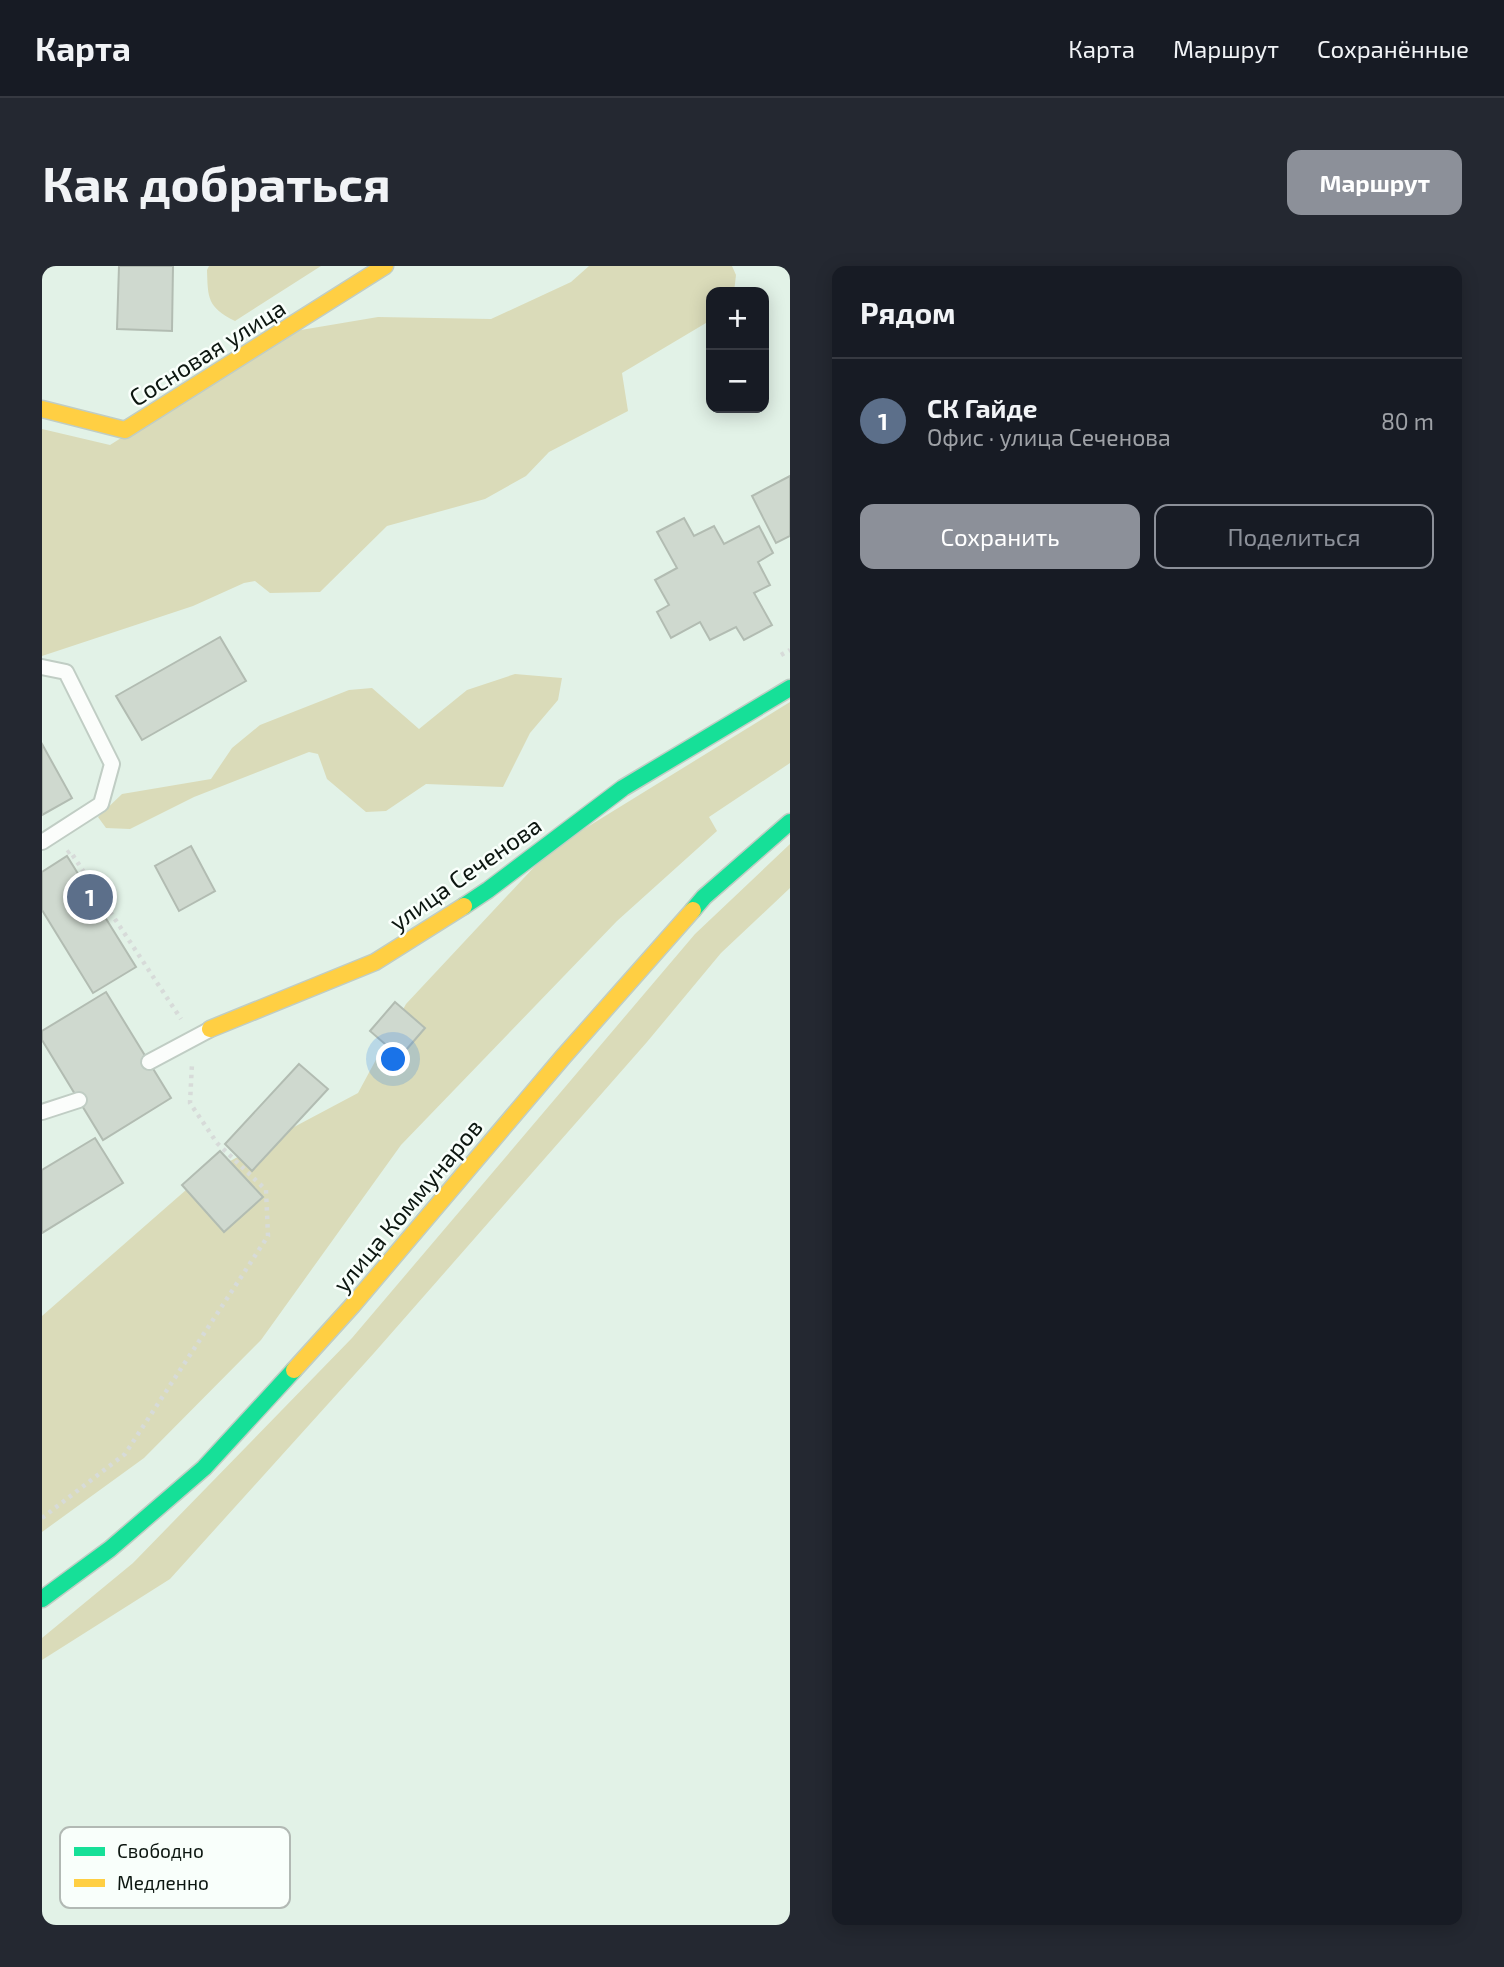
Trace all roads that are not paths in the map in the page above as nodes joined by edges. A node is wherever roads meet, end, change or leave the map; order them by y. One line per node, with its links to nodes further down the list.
1 (385, 266): 2 (main road, Сосновая улица)
2 (42, 409)
3 (42, 667): 6 (lane)
4 (790, 688): 7 (main road, улица Сеченова)
5 (790, 822): 11 (main road, улица Коммунаров)
6 (42, 842)
7 (210, 1029): 8 (lane, улица Сеченова)
8 (149, 1062)
9 (79, 1100): 10 (lane)
10 (42, 1112)
11 (42, 1599)

